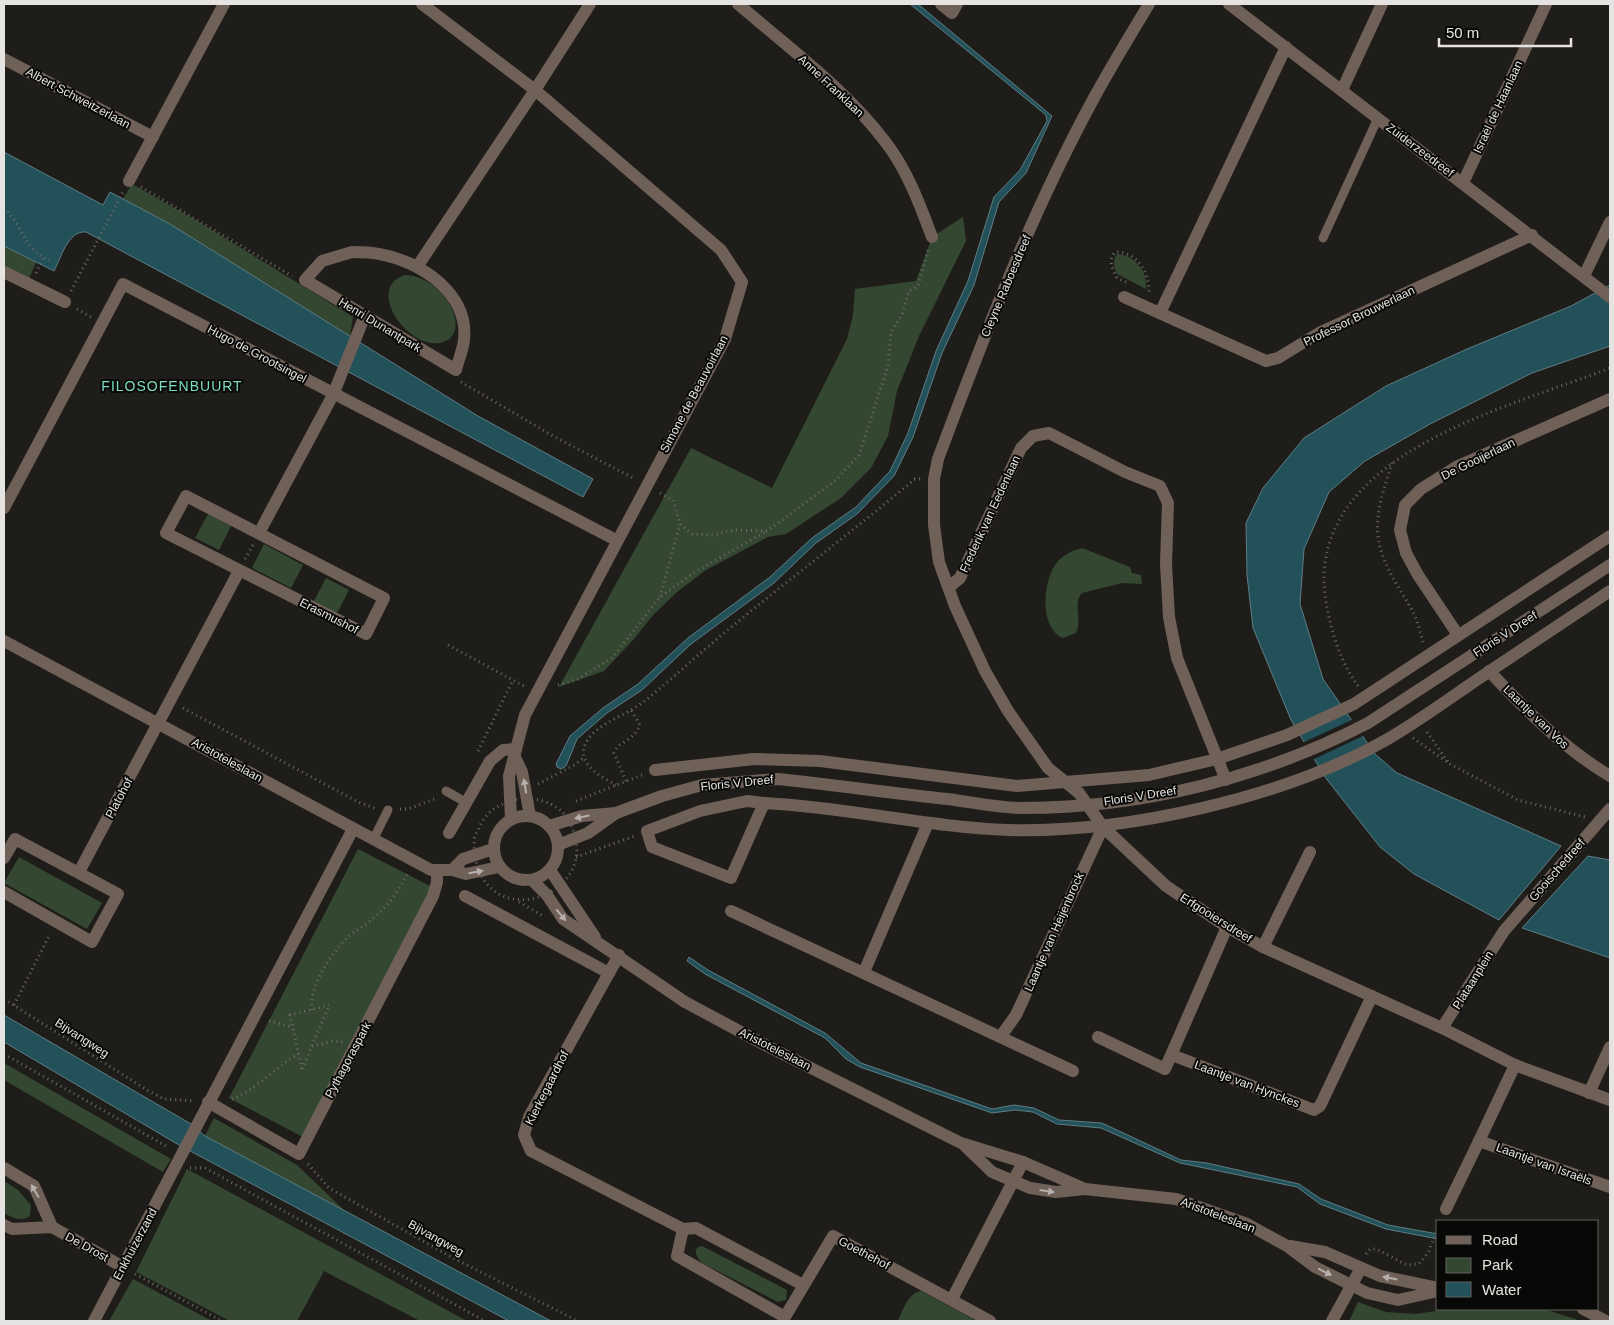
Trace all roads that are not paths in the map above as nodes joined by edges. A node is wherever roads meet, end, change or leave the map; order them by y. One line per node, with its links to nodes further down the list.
1 (224, 4): 16 (street)
2 (422, 4): 13 (street, Simone de Beauvoirlaan)
3 (590, 4): 13 (street)
4 (738, 4): 21 (street, Anne Franklaan)
5 (940, 4): 6 (street)
6 (957, 4)
7 (1149, 4): 39 (street, Cleyne Raboesdreef)
8 (1229, 4): 11 (street, Zuiderzeedreef)
9 (1382, 4): 14 (street)
10 (1546, 4): 18 (street, Israël de Haanlaan)
11 (1286, 47): 14 (street, Zuiderzeedreef); 29 (street)
12 (4, 59): 16 (street, Albert Schweitzerlaan)
13 (535, 90): 23 (street); 36 (street, Simone de Beauvoirlaan)
14 (1342, 90): 15 (street, Zuiderzeedreef)
15 (1378, 118): 18 (street, Zuiderzeedreef); 22 (lane)
16 (153, 137): 17 (street)
17 (129, 181)
18 (1463, 183): 20 (street, Zuiderzeedreef)
19 (1610, 222): 25 (street)
20 (1532, 235): 25 (street, Zuiderzeedreef); 29 (street, Professor Brouwerlaan)
21 (932, 236)
22 (1323, 238)
23 (417, 267): 30 (street, Henri Dunantpark); 30 (street, Henri Dunantpark)
24 (4, 272): 28 (street)
25 (1584, 276): 27 (street, Zuiderzeedreef)
26 (1124, 297): 29 (street, Professor Brouwerlaan)
27 (1610, 297)
28 (65, 302)
29 (1160, 313)
30 (365, 315): 31 (street)
31 (333, 394): 33 (street, Hugo de Grootsingel); 34 (street); 36 (street, Hugo de Grootsingel)
32 (1610, 398): 41 (street, De Gooijerlaan)
33 (4, 508)
34 (259, 533): 38 (street, Erasmushof); 38 (street, Erasmushof)
35 (1610, 536): 41 (street, Floris V Dreef)
36 (616, 540): 45 (street, Simone de Beauvoirlaan)
37 (1610, 565): 49 (street, Floris V Dreef)
38 (239, 571): 44 (street)
39 (949, 587): 46 (street, Frederik van Eedenlaan); 50 (street, Erfgooiersdreef)
40 (1610, 591): 43 (street, Floris V Dreef)
41 (1458, 635): 46 (street, Floris V Dreef)
42 (4, 641): 44 (street, Aristoteleslaan)
43 (1489, 671): 48 (street, Laantje van Vos); 62 (street, Floris V Dreef)
44 (160, 724): 63 (street, Aristoteleslaan); 74 (street, Platohof)
45 (515, 753): 52 (street); 58 (street, one-way to 45); 59 (street, Simone de Beauvoirlaan)
46 (1217, 760): 49 (street, Frederik van Eedenlaan); 50 (street, Floris V Dreef)
47 (655, 770): 50 (street, Floris V Dreef)
48 (1610, 776)
49 (1226, 780): 54 (street, Floris V Dreef)
50 (1067, 783): 54 (street, Erfgooiersdreef)
51 (446, 791): 52 (lane)
52 (467, 803): 64 (street)
53 (764, 803): 53 (street, Floris V Dreef); 60 (street, Floris V Dreef)
54 (1087, 804): 57 (street, Floris V Dreef); 62 (street, Erfgooiersdreef)
55 (388, 810): 65 (lane)
56 (1610, 810): 80 (street, Gooischedreef)
57 (616, 813): 61 (street, Floris V Dreef, one-way to 61); 66 (street, Floris V Dreef)
58 (530, 816): 59 (street); 61 (street)
59 (511, 819): 67 (street)
60 (928, 822): 62 (street, Floris V Dreef); 84 (street)
61 (549, 826): 66 (street)
62 (1103, 827): 79 (street, Erfgooiersdreef); 88 (street, Laantje van Heijenbrock)
63 (353, 829): 65 (street, Aristoteleslaan); 96 (street)
64 (449, 833)
65 (373, 840): 71 (street, Aristoteleslaan)
66 (558, 845): 73 (street)
67 (493, 849): 70 (street); 72 (street)
68 (1310, 852): 82 (street)
69 (4, 858): 74 (street)
70 (499, 867): 72 (street, Aristoteleslaan, one-way to 70); 75 (street)
71 (437, 870): 72 (street, Aristoteleslaan); 96 (street, Pythagoraspark)
72 (452, 870)
73 (550, 870): 75 (street); 81 (street, Aristoteleslaan)
74 (79, 872): 76 (street)
75 (532, 880): 81 (street, Aristoteleslaan, one-way to 81)
76 (4, 892)
77 (465, 896): 85 (street)
78 (731, 911): 84 (street)
79 (1226, 927): 82 (street, Erfgooiersdreef); 91 (street)
80 (1504, 931): 87 (street, Plataanplein)
81 (598, 942): 83 (street, Aristoteleslaan)
82 (1263, 947): 86 (street, Erfgooiersdreef)
83 (619, 955): 85 (street, Kierkegaardhof); 98 (street, Aristoteleslaan)
84 (864, 972): 88 (street)
85 (609, 973): 107 (street, Kierkegaardhof)
86 (1372, 996): 87 (street, Erfgooiersdreef); 91 (street, Laantje van Hynckes)
87 (1442, 1028): 92 (street, Erfgooiersdreef)
88 (1001, 1036): 93 (street)
89 (1098, 1038): 91 (street)
90 (1610, 1047): 94 (street)
91 (1172, 1055)
92 (1515, 1065): 94 (street, Erfgooiersdreef); 97 (street, Laantje van Israëls)
93 (1074, 1071)
94 (1589, 1093): 95 (street, Erfgooiersdreef)
95 (1610, 1100)
96 (212, 1104): 109 (street, Enkhuizerzand)
97 (1479, 1140): 102 (street, Laantje van Israëls); 104 (street, Laantje van Israëls)
98 (961, 1143): 99 (street, Aristoteleslaan); 101 (street, Aristoteleslaan)
99 (1023, 1162): 101 (street); 103 (street, Aristoteleslaan)
100 (4, 1168): 106 (street, De Drost, one-way to 100)
101 (1013, 1183): 103 (street, Aristoteleslaan, one-way to 103); 115 (street)
102 (1610, 1187)
103 (1085, 1190): 108 (street, Aristoteleslaan)
104 (1446, 1209)
105 (4, 1225): 106 (street, De Drost)
106 (52, 1227): 109 (street, De Drost)
107 (682, 1229): 111 (street, Kierkegaardhof); 111 (street, Goethehof)
108 (1288, 1246): 110 (street, Aristoteleslaan); 112 (street, Aristoteleslaan, one-way to 112)
109 (122, 1267): 117 (street, Enkhuizerzand)
110 (1361, 1268): 112 (street); 113 (street, Aristoteleslaan, one-way to 110)
111 (803, 1285): 115 (street, Goethehof)
112 (1352, 1285): 114 (street, Aristoteleslaan); 119 (street)
113 (1436, 1289)
114 (1436, 1290)
115 (952, 1299): 118 (street, Goethehof)
116 (1585, 1310): 120 (street)
117 (94, 1321)
118 (990, 1321)
119 (1332, 1321)
120 (1606, 1321)

